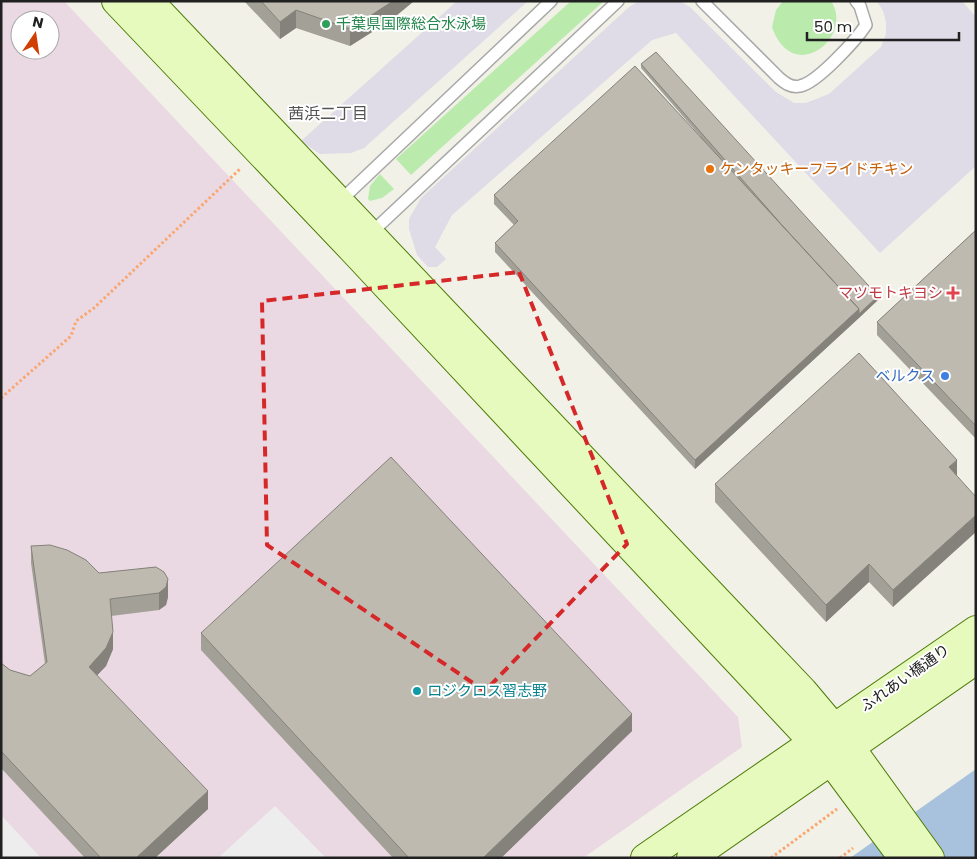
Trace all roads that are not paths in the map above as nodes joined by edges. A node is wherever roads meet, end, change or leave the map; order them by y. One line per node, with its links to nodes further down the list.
1 (116, 1): 7 (street)
2 (148, 1): 7 (street)
3 (551, 1): 7 (lane)
4 (618, 1): 8 (lane)
5 (702, 1): 6 (lane)
6 (856, 1)
7 (331, 209): 8 (street)
8 (362, 242): 11 (street)
9 (976, 630): 11 (street, ふれあい橋通り)
10 (976, 660): 11 (street, ふれあい橋通り)
11 (832, 744): 12 (street); 13 (street); 14 (street)
12 (878, 807): 15 (street); 16 (street)
13 (645, 858)
14 (691, 858)
15 (903, 858)
16 (930, 858)

